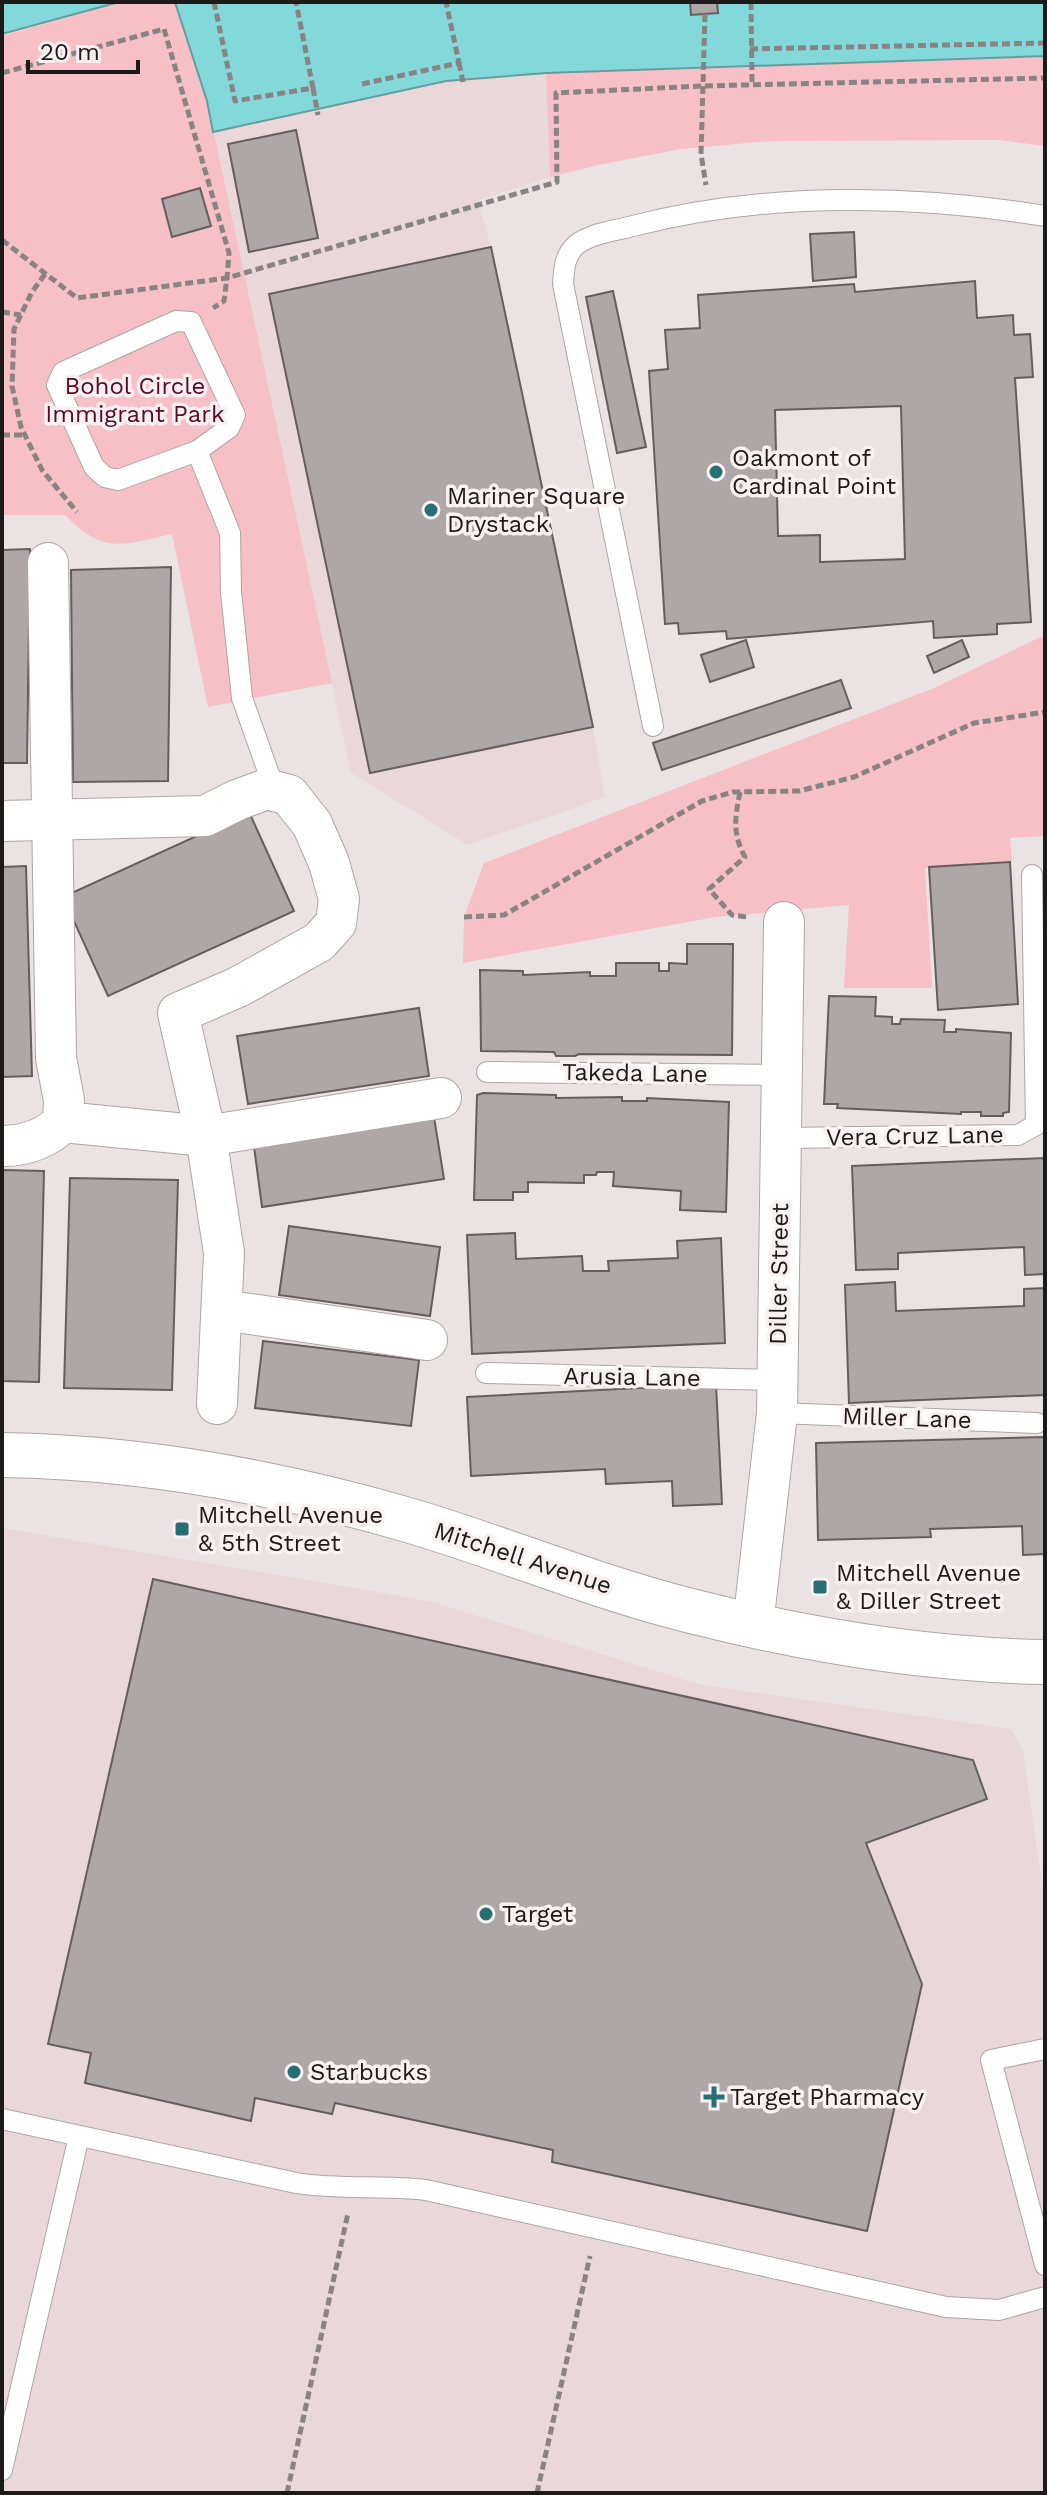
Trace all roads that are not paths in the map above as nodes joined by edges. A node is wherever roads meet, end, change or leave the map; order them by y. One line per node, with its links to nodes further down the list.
1 (1045, 216): 4 (lane)
2 (197, 451): 2 (lane); 5 (lane)
3 (48, 563): 7 (street)
4 (653, 726)
5 (275, 791): 7 (street); 14 (street)
6 (2, 821): 7 (street)
7 (51, 821): 13 (street)
8 (1032, 875): 15 (lane, Vera Cruz Lane)
9 (767, 920): 11 (street, Diller Street)
10 (487, 1072): 11 (lane, Takeda Lane)
11 (782, 1075): 15 (street, Diller Street)
12 (441, 1098): 14 (street)
13 (63, 1122): 14 (street); 16 (street)
14 (206, 1136): 17 (street)
15 (781, 1138): 20 (street, Diller Street)
16 (2, 1146)
17 (223, 1310): 18 (street); 21 (street)
18 (427, 1340)
19 (486, 1373): 20 (lane, Arusia Lane)
20 (777, 1396): 22 (lane, Miller Lane); 24 (street, Diller Street)
21 (217, 1404)
22 (1037, 1423)
23 (2, 1455): 24 (street, Mitchell Avenue)
24 (753, 1625): 25 (street, Mitchell Avenue)
25 (1045, 1662)
26 (1045, 2049): 29 (lane)
27 (2, 2119): 28 (lane)
28 (79, 2136): 30 (lane); 31 (lane)
29 (1045, 2265)
30 (1045, 2297)
31 (2, 2470)

